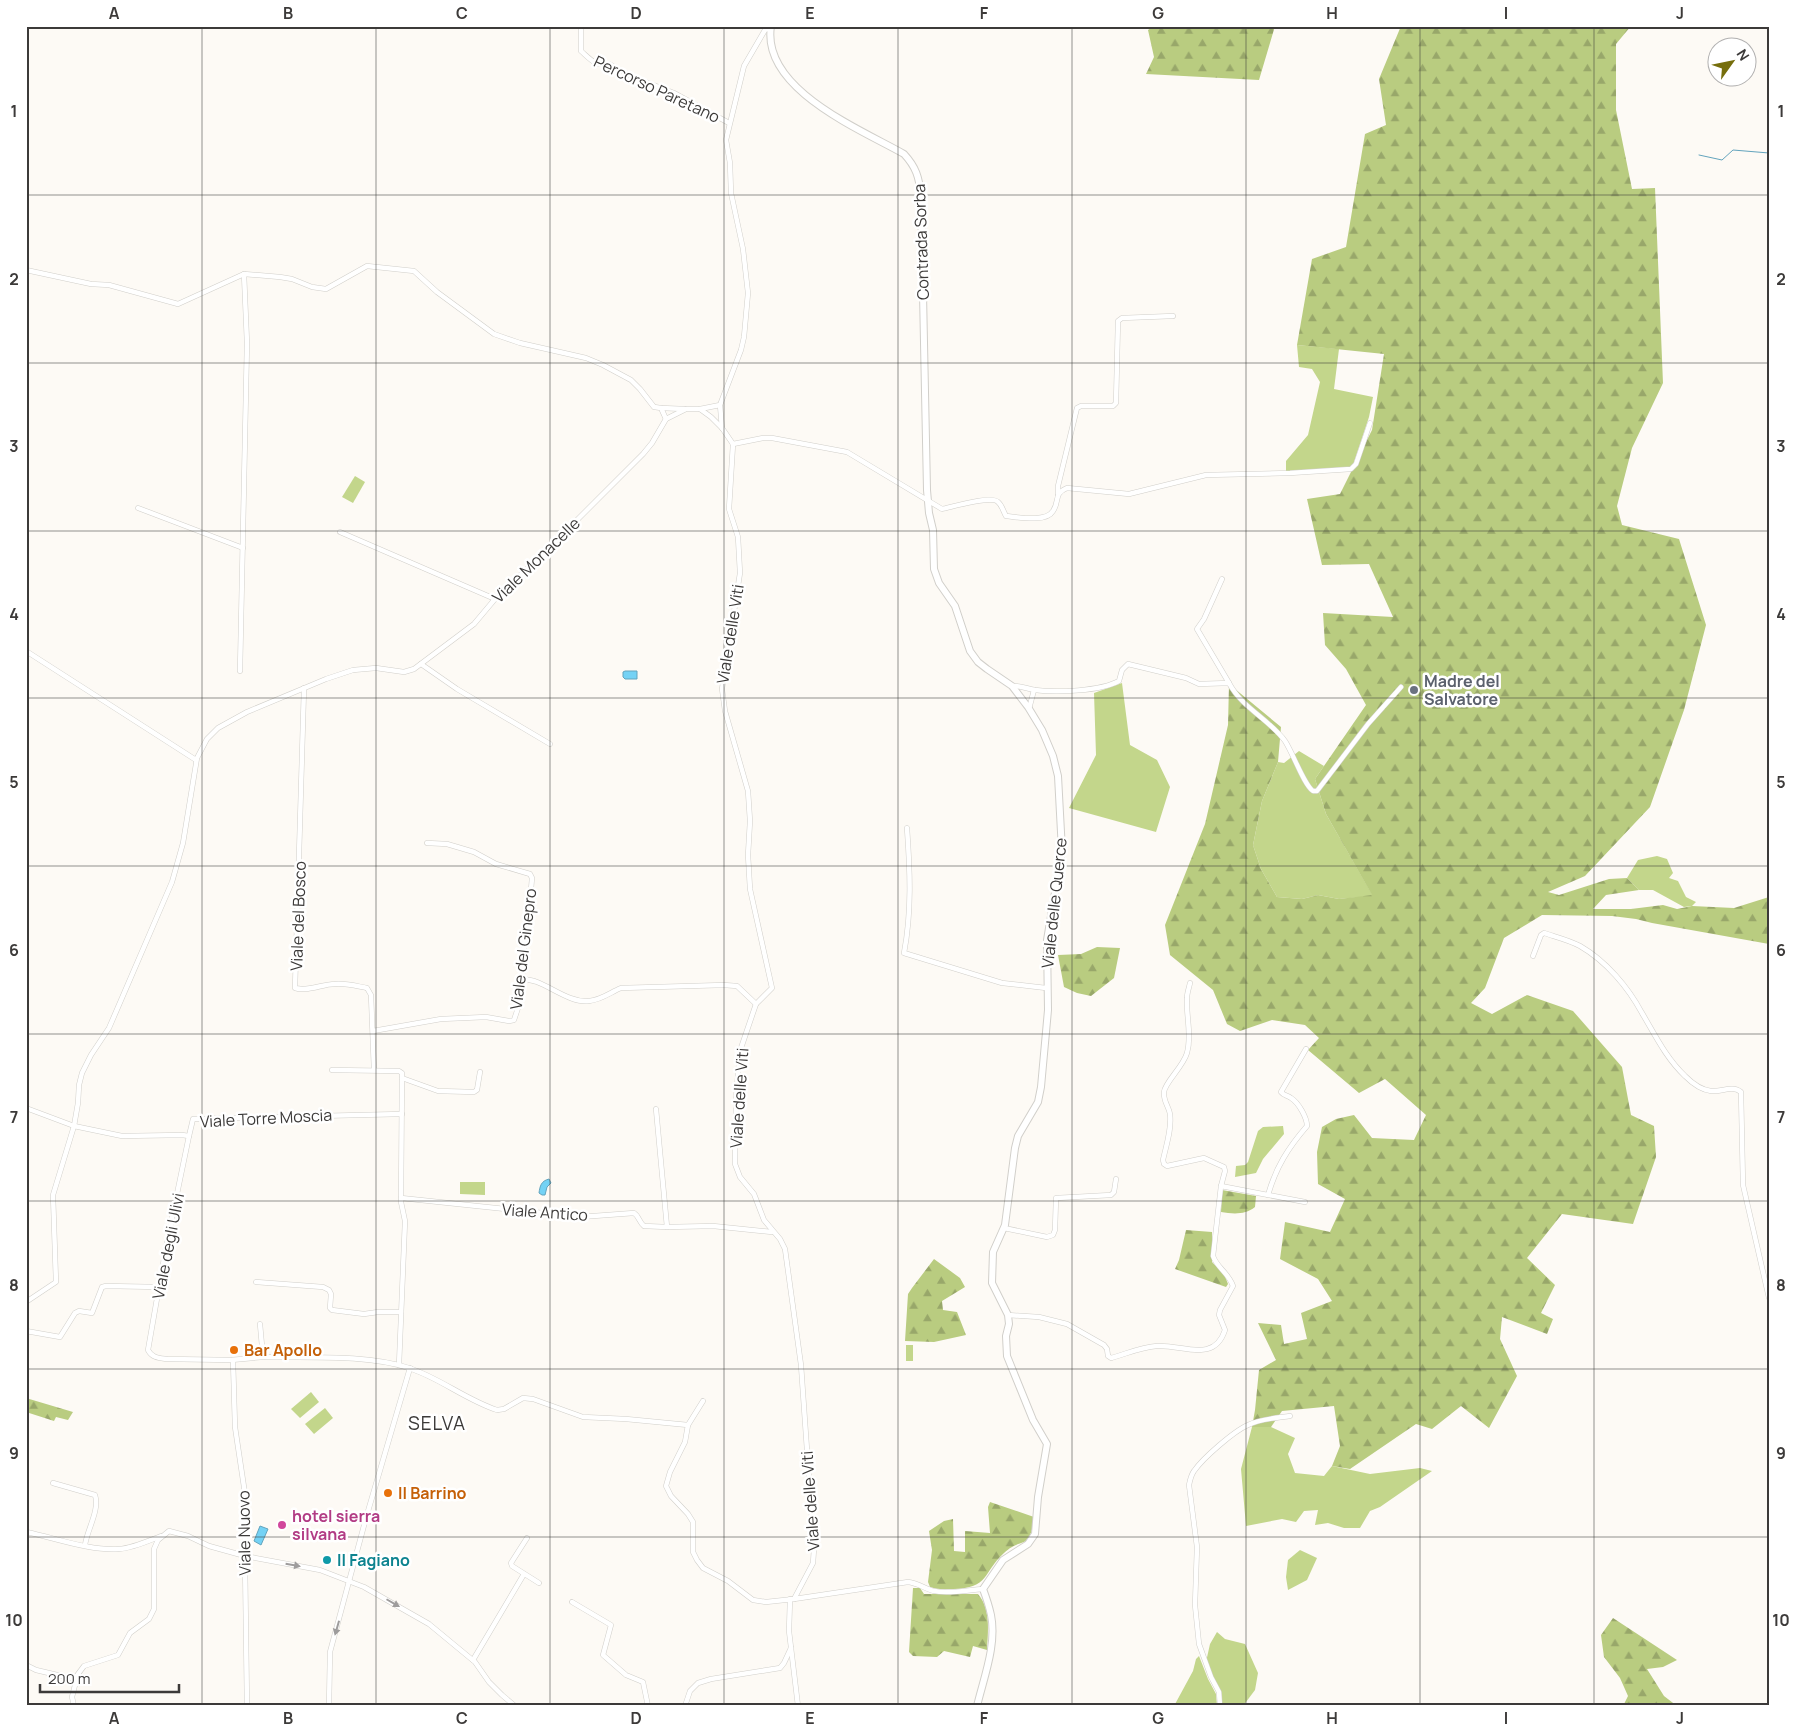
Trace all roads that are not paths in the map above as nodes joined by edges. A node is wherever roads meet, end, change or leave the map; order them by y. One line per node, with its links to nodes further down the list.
1 (581, 26): 3 (street, Percorso Paretano)
2 (771, 27): 3 (street); 16 (street, Contrada Sorba)
3 (730, 123): 7 (street)
4 (26, 270): 5 (street)
5 (244, 274): 8 (street); 19 (street)
6 (1173, 316): 15 (street)
7 (720, 405): 10 (street); 13 (street)
8 (661, 408): 9 (street); 11 (street)
9 (686, 409): 10 (street); 11 (street)
10 (700, 410): 13 (street)
11 (666, 419): 21 (street, Viale Monacelle)
12 (1370, 423): 15 (street)
13 (722, 428): 14 (street)
14 (733, 444): 16 (street); 39 (street, Viale delle Viti)
15 (1058, 494): 16 (street)
16 (928, 501): 26 (street, Viale delle Querce)
17 (138, 508): 19 (street)
18 (340, 532): 21 (street)
19 (243, 548): 24 (street)
20 (1222, 580): 25 (street)
21 (495, 598): 23 (street, Viale Monacelle)
22 (26, 652): 32 (street)
23 (421, 664): 28 (street, Viale Monacelle); 31 (street)
24 (240, 671)
25 (1229, 683): 27 (street); 29 (street)
26 (1012, 686): 29 (street); 30 (street, Viale delle Querce)
27 (1401, 686)
28 (304, 688): 32 (street, Viale Monacelle); 40 (street, Viale del Bosco)
29 (1034, 690): 30 (street)
30 (1029, 708): 38 (street, Viale delle Querce)
31 (550, 744)
32 (196, 760): 49 (street)
33 (907, 828): 38 (street, Viale delle Querce)
34 (427, 844): 36 (street, Viale del Ginepro)
35 (1533, 956): 61 (street)
36 (522, 978): 39 (street); 40 (street, Viale del Ginepro)
37 (1190, 983): 52 (street)
38 (1046, 988): 57 (street, Viale delle Querce)
39 (756, 1004): 58 (street, Viale delle Viti)
40 (373, 1031): 43 (street, Viale del Bosco)
41 (1306, 1049): 53 (street)
42 (332, 1070): 43 (street)
43 (374, 1070): 45 (street)
44 (480, 1072): 45 (street)
45 (402, 1078): 48 (street)
46 (26, 1108): 49 (street, Viale Torre Moscia)
47 (656, 1109): 56 (street)
48 (402, 1114): 50 (street, Viale Torre Moscia); 54 (street)
49 (74, 1126): 50 (street, Viale Torre Moscia); 62 (street)
50 (189, 1136): 60 (street, Viale degli Ulivi)
51 (1116, 1179): 57 (street)
52 (1220, 1186): 53 (street); 64 (street)
53 (1268, 1195): 55 (street)
54 (402, 1198): 56 (street, Viale Antico); 63 (street)
55 (1305, 1202)
56 (667, 1227): 58 (street, Viale Antico)
57 (1004, 1228): 64 (street, Viale delle Querce)
58 (773, 1232): 84 (street, Viale delle Viti)
59 (256, 1282): 63 (street)
60 (159, 1287): 66 (street); 68 (street, Viale degli Ulivi)
61 (1769, 1298)
62 (26, 1302)
63 (401, 1312): 69 (street)
64 (1008, 1315): 83 (street)
65 (260, 1324): 67 (street)
66 (26, 1331)
67 (263, 1357): 68 (street); 69 (street)
68 (233, 1360): 79 (street, Viale Nuovo)
69 (399, 1365): 70 (street)
70 (410, 1368): 73 (street); 81 (street)
71 (703, 1401): 73 (street)
72 (1290, 1416): 98 (street)
73 (688, 1424): 84 (street)
74 (52, 1483): 78 (street)
75 (26, 1532): 78 (street)
76 (162, 1536): 78 (street); 79 (street); 89 (street)
77 (527, 1538): 80 (street)
78 (85, 1545)
79 (245, 1556): 81 (street, one-way to 81); 91 (street, Viale Nuovo)
80 (524, 1574): 82 (street); 87 (street)
81 (350, 1581): 87 (street, one-way to 87); 92 (street, one-way to 92)
82 (539, 1583)
83 (983, 1589): 84 (street); 97 (street)
84 (792, 1599): 86 (street)
85 (572, 1602): 94 (street)
86 (791, 1648): 95 (street); 96 (street)
87 (473, 1660): 93 (street)
88 (26, 1665): 89 (street)
89 (78, 1676): 90 (street)
90 (74, 1706)
91 (247, 1706)
92 (329, 1706)
93 (515, 1706)
94 (648, 1706)
95 (685, 1706)
96 (798, 1706)
97 (977, 1706)
98 (1220, 1706)

